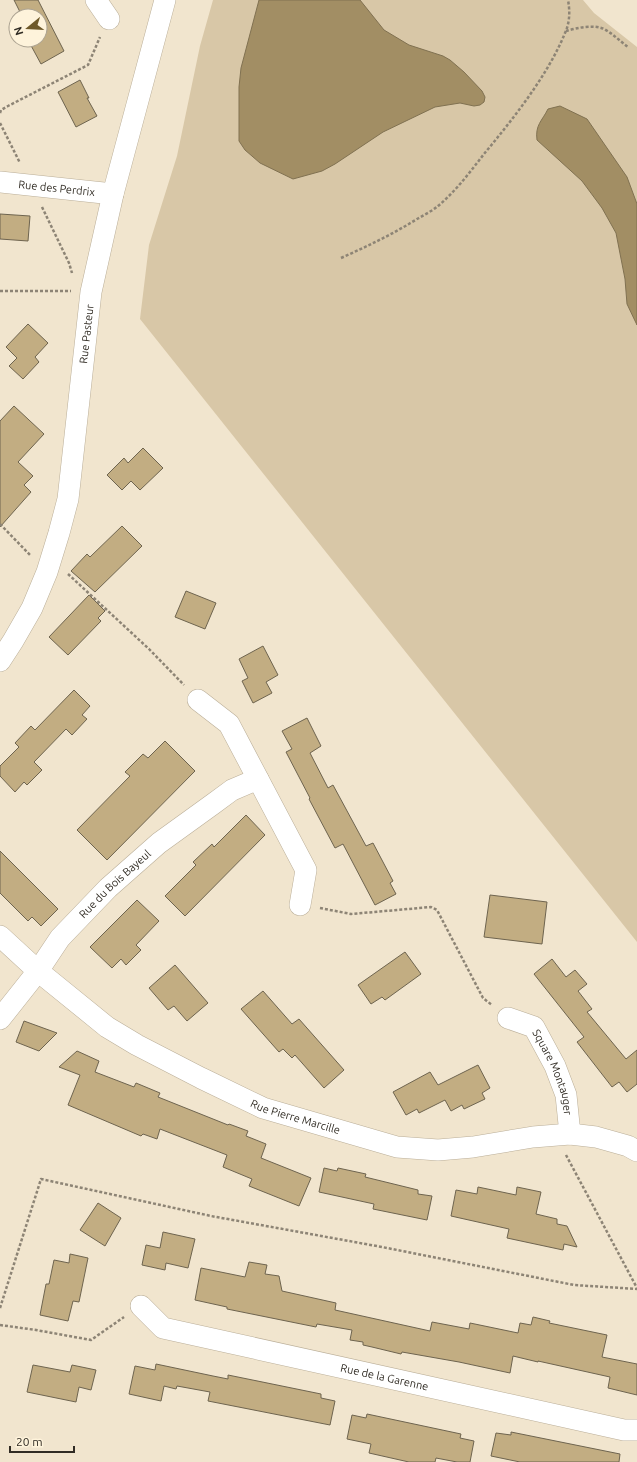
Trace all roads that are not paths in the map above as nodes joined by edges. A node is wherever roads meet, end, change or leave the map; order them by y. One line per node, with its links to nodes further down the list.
1 (96, 0): 3 (street)
2 (165, 0): 5 (street, Rue Pasteur)
3 (109, 19)
4 (0, 182): 5 (street, Rue des Perdrix)
5 (113, 194): 6 (street, Rue Pasteur)
6 (0, 661)
7 (198, 700): 8 (street)
8 (258, 779): 9 (street); 11 (street, Rue du Bois Bayeul)
9 (300, 905)
10 (0, 936): 11 (street, Rue Pierre Marcille)
11 (38, 971): 13 (street, Rue du Bois Bayeul); 14 (street, Rue Pierre Marcille)
12 (508, 1018): 14 (street, Square Montauger)
13 (0, 1019)
14 (563, 1135): 15 (street, Rue Pierre Marcille)
15 (637, 1151)
16 (142, 1306): 17 (street, Rue de la Garenne)
17 (637, 1430)

